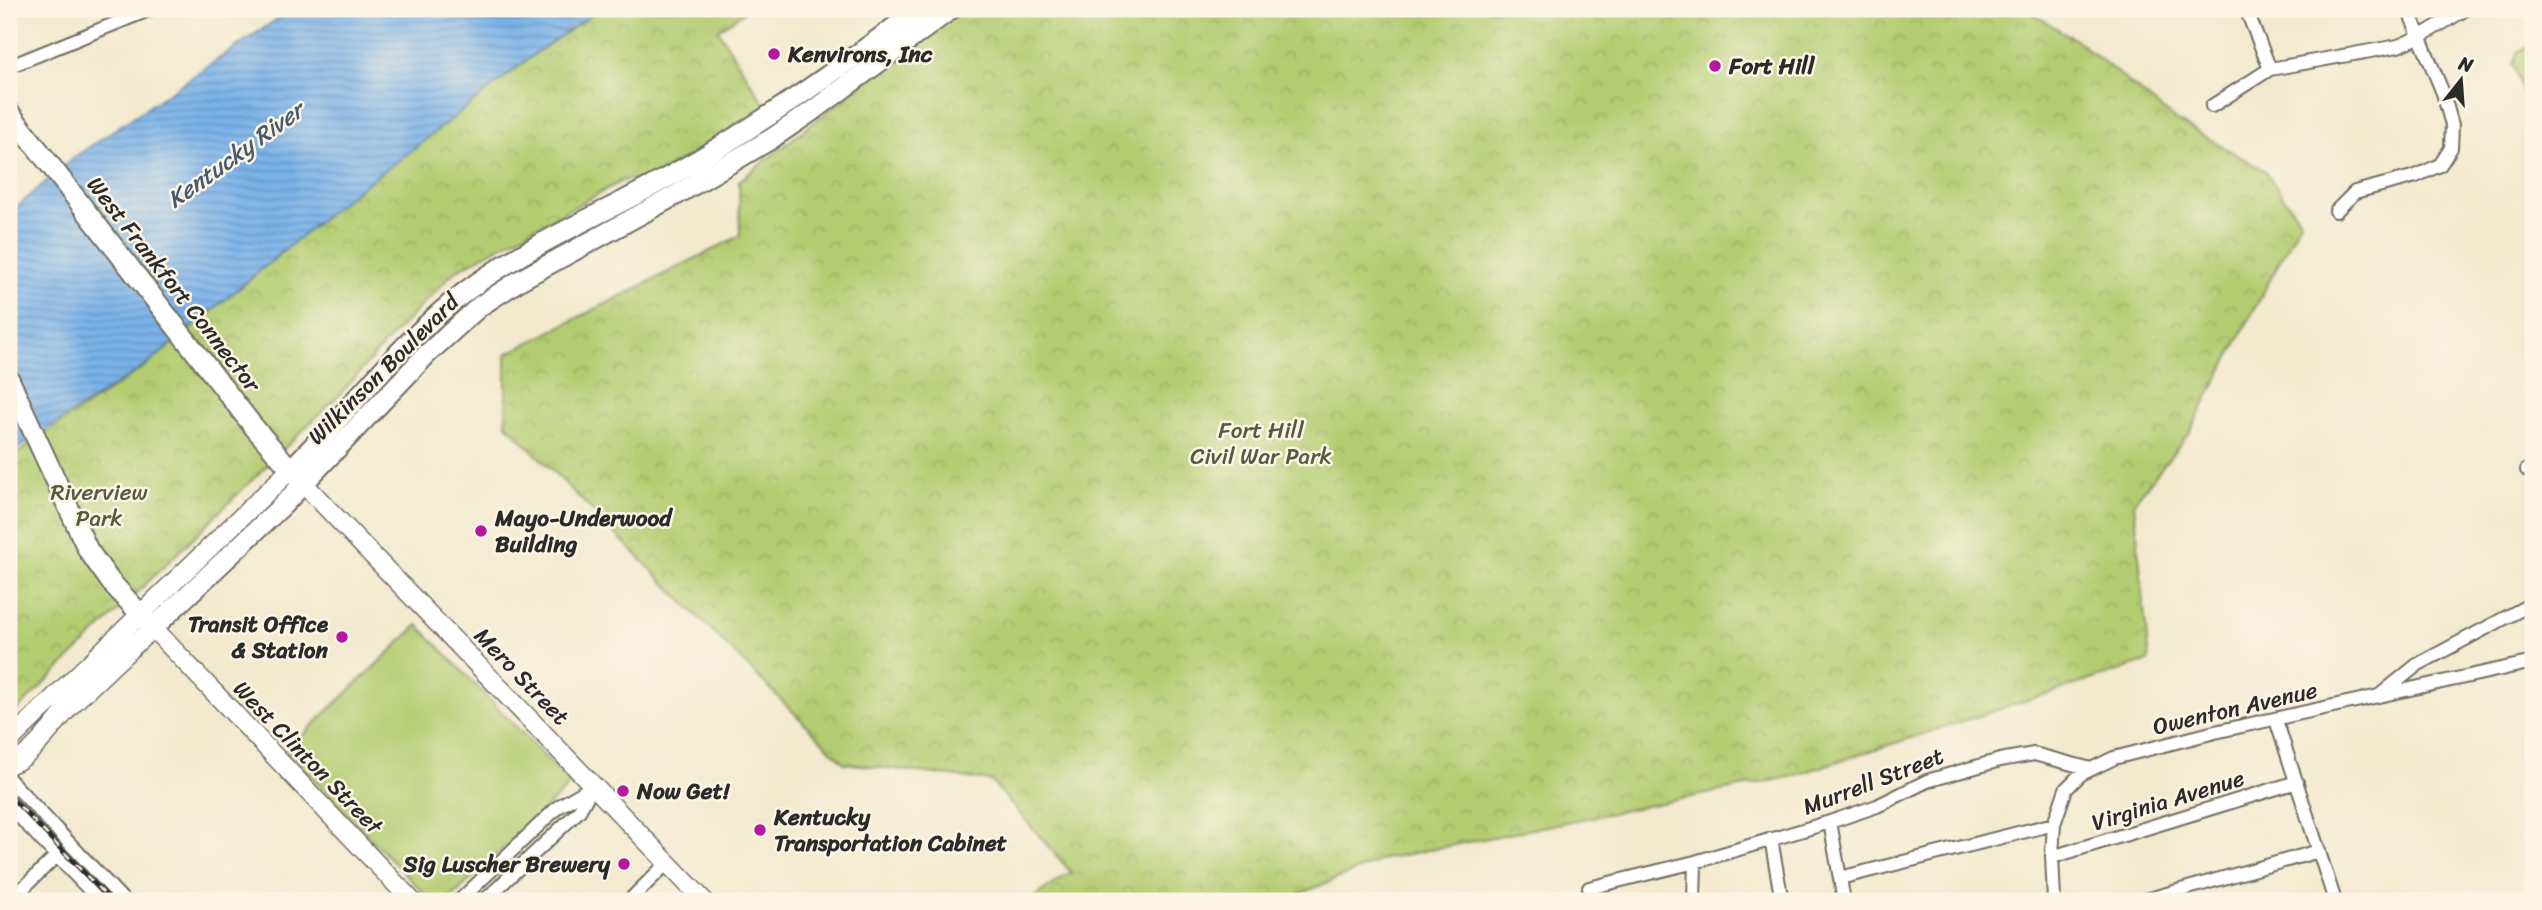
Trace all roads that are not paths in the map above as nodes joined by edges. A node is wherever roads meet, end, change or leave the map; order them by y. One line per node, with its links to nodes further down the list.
1 (151, 9): 8 (street)
2 (919, 9): 14 (highway, Wilkinson Boulevard)
3 (951, 9): 15 (highway, Wilkinson Boulevard)
4 (2246, 9): 9 (street)
5 (2408, 9): 7 (street)
6 (2466, 9): 7 (street)
7 (2419, 37): 9 (street); 12 (street)
8 (11, 62)
9 (2270, 69): 10 (street)
10 (2213, 106)
11 (9, 111): 14 (highway, West Frankfort Connector)
12 (2336, 211)
13 (9, 379): 17 (highway)
14 (290, 470): 15 (highway, West Frankfort Connector); 17 (main road, Wilkinson Boulevard)
15 (304, 484): 17 (highway, Wilkinson Boulevard); 26 (main road, Mero Street)
16 (2533, 603): 19 (street)
17 (146, 621): 21 (main road, Wilkinson Boulevard); 22 (main road, Wilkinson Boulevard); 41 (main road, West Clinton Street)
18 (2533, 663): 19 (street, Owenton Avenue)
19 (2376, 698): 20 (street, Owenton Avenue)
20 (2277, 720): 23 (street, Owenton Avenue); 25 (street)
21 (9, 741)
22 (9, 764)
23 (2091, 769): 28 (street, Murrell Street); 29 (street, Owenton Avenue)
24 (9, 779): 40 (street)
25 (2297, 782): 31 (street); 33 (street, Virginia Avenue)
26 (593, 786): 35 (main road, Mero Street); 42 (street); 43 (street)
27 (9, 806): 32 (street)
28 (1830, 822): 30 (street, Murrell Street); 36 (street)
29 (2054, 824): 33 (street, Owenton Avenue); 36 (street)
30 (1772, 839): 34 (street, Murrell Street); 47 (street)
31 (2319, 851): 50 (street); 51 (street)
32 (56, 856): 38 (street); 39 (street)
33 (2052, 858): 49 (street, Owenton Avenue)
34 (1695, 862): 37 (street, Murrell Street); 46 (street)
35 (667, 863): 44 (street); 45 (main road, Mero Street)
36 (1840, 878): 48 (street)
37 (1588, 888)
38 (10, 901)
39 (100, 901)
40 (124, 901)
41 (412, 901)
42 (459, 901)
43 (484, 901)
44 (629, 901)
45 (704, 901)
46 (1694, 901)
47 (1782, 901)
48 (1844, 901)
49 (2054, 901)
50 (2142, 901)
51 (2335, 901)

